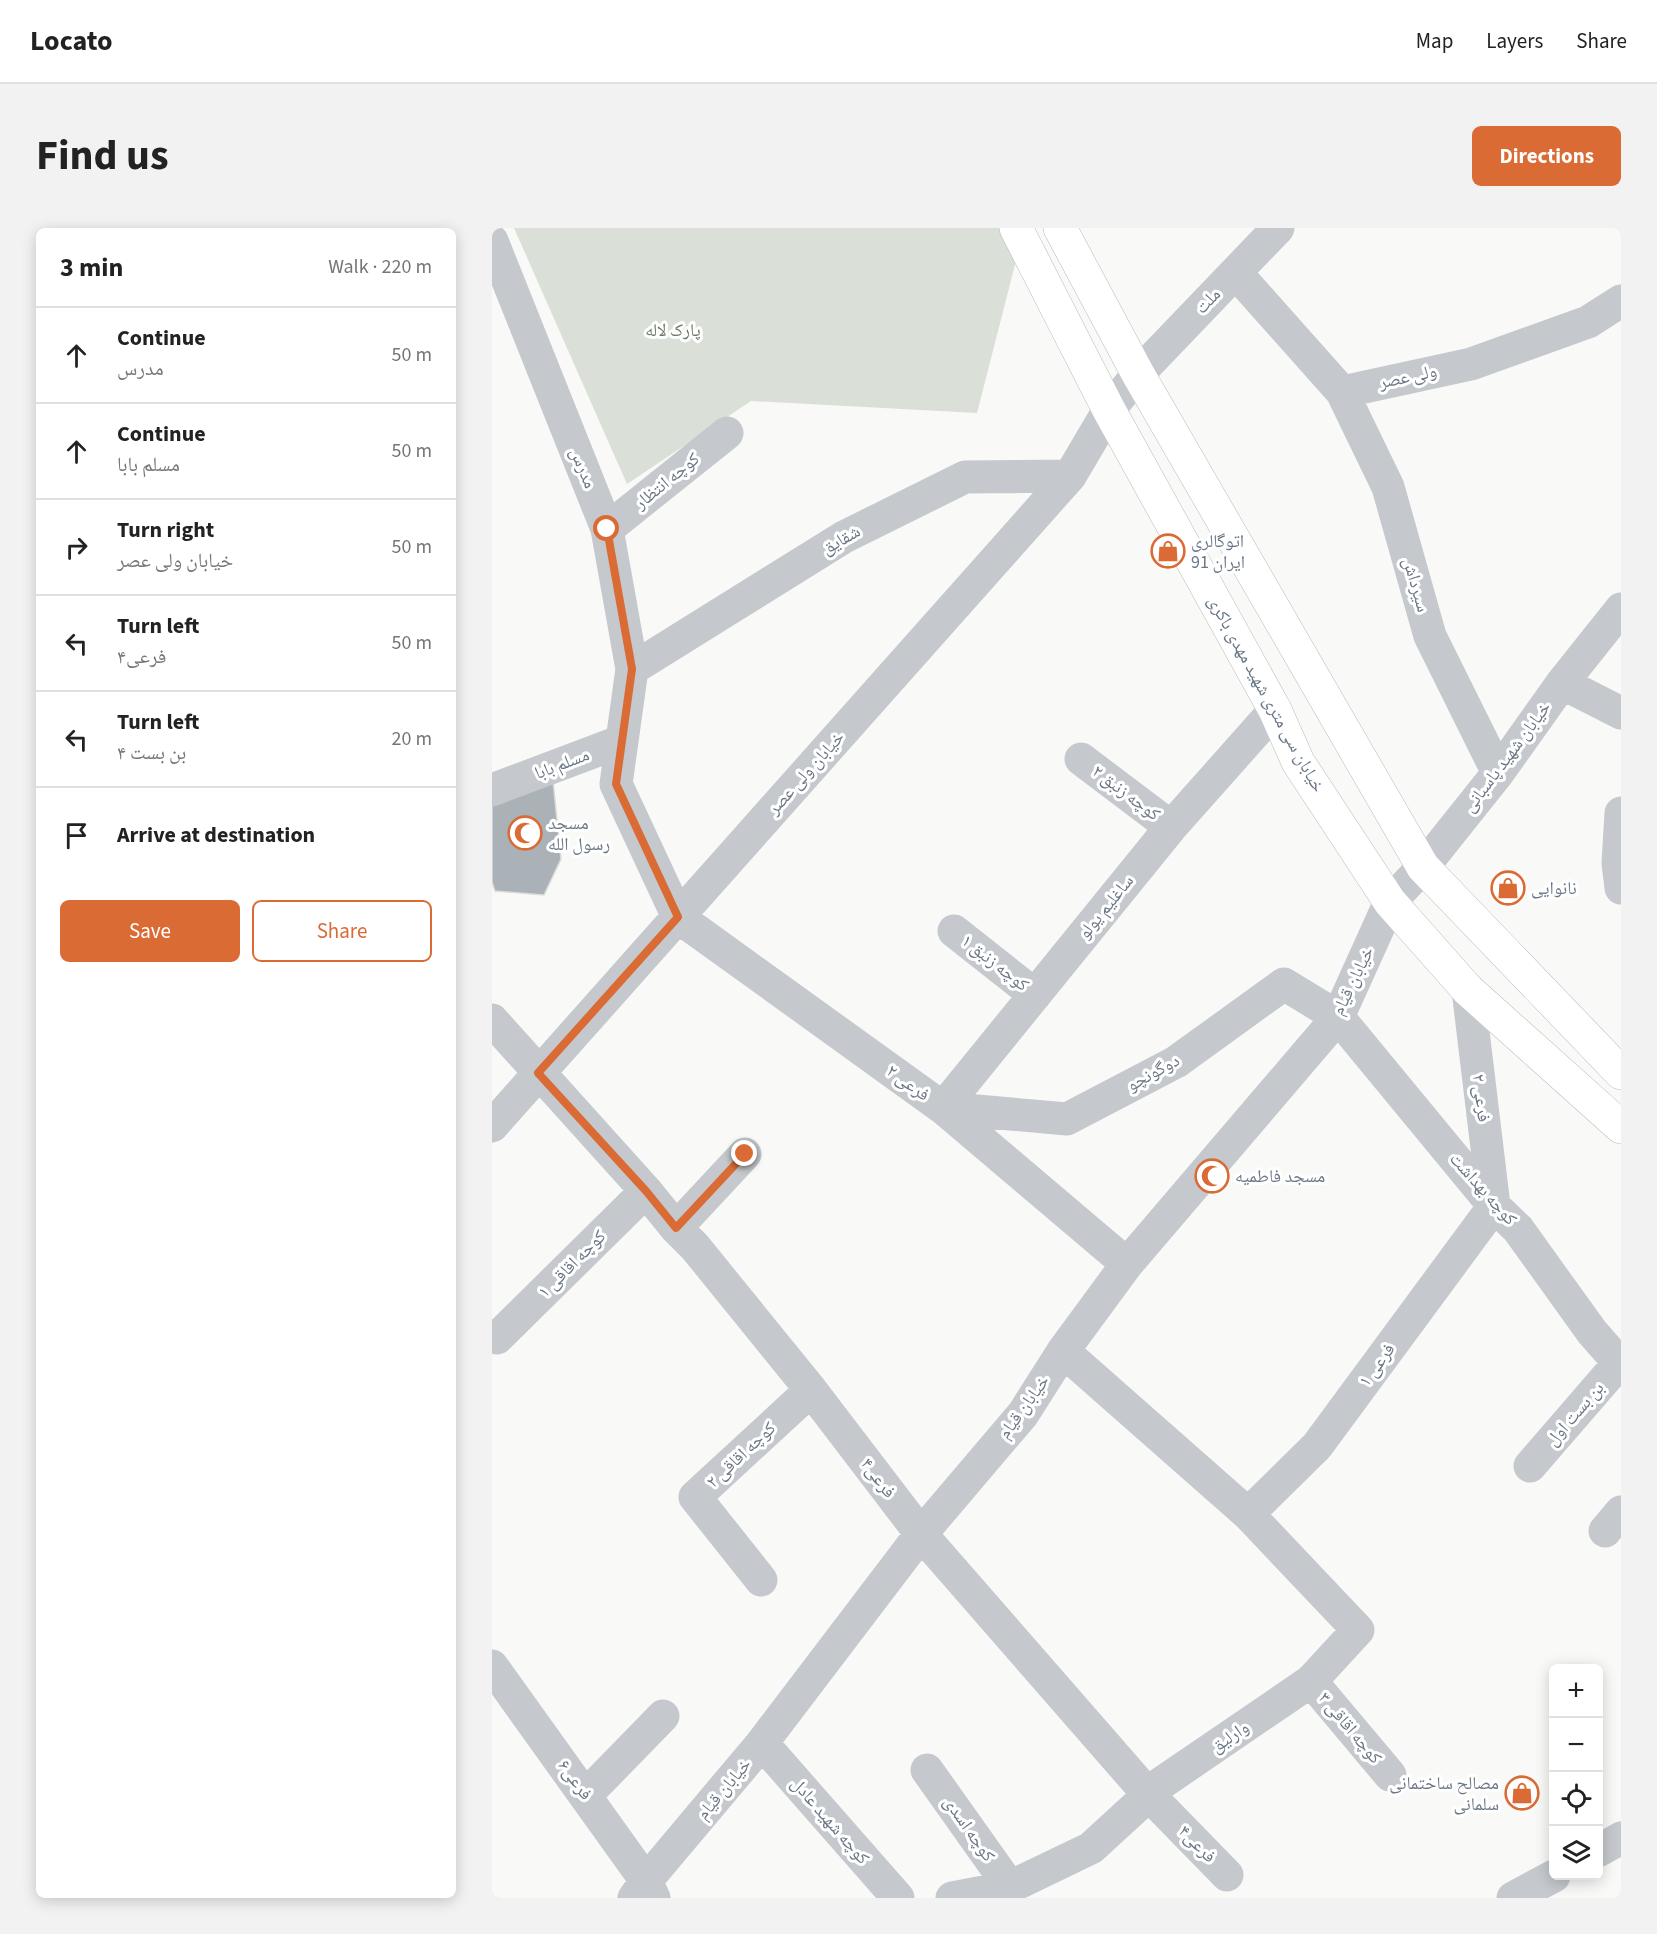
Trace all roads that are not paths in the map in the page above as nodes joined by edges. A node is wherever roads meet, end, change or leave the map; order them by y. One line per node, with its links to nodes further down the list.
1 (1060, 228): 7 (main road)
2 (1019, 229): 9 (main road, خیابان سی متری شهید مهدی باکری)
3 (1269, 233): 5 (street, ملت)
4 (492, 241): 12 (street, مدرس)
5 (1236, 273): 7 (street, ملت); 8 (street)
6 (1621, 300): 8 (street, ولی عصر)
7 (1138, 374): 9 (street, ملت); 24 (main road)
8 (1342, 393): 20 (street, سیرداش)
9 (1109, 410): 11 (street, خیابان ولی عصر); 16 (main road, خیابان سی متری شهید مهدی باکری)
10 (727, 433): 12 (street, کوچه انتظار)
11 (1070, 476): 14 (street, شقایق); 27 (street, خیابان ولی عصر)
12 (607, 529): 14 (street, مدرس)
13 (1621, 609): 15 (street, خیابان شهید پاسبانی)
14 (632, 669): 18 (street, مدرس)
15 (1562, 683): 17 (street); 20 (street, خیابان شهید پاسبانی)
16 (1275, 710): 23 (street, ساغلیم یولو); 26 (main road, خیابان سی متری شهید مهدی باکری)
17 (1621, 713)
18 (622, 741): 21 (street, مسلم بابا); 27 (street, مسلم بابا)
19 (1081, 759): 23 (street, کوچه زنبق ۲)
20 (1498, 773): 24 (street, خیابان شهید پاسبانی)
21 (492, 790)
22 (1621, 813): 25 (street)
23 (1171, 827): 30 (street, ساغلیم یولو)
24 (1423, 867): 26 (street, خیابان شهید پاسبانی); 34 (main road)
25 (1621, 888)
26 (1390, 902): 29 (main road, خیابان سی متری شهید مهدی باکری); 31 (street, خیابان قیام)
27 (678, 917): 33 (street, خیابان ولی عصر); 35 (street, فرعی ۲)
28 (954, 931): 30 (street, کوچه زنبق ۱)
29 (1468, 990): 37 (main road, خیابان سی متری شهید مهدی باکری); 40 (street, فرعی ۲)
30 (1035, 995): 35 (street, ساغلیم یولو)
31 (1338, 1017): 35 (street, دوگونچو); 40 (street, کوچه بهداشت); 42 (street, خیابان قیام)
32 (492, 1020): 33 (street, فرعی۴)
33 (538, 1073): 36 (street, خیابان ولی عصر); 39 (street, فرعی۴)
34 (1621, 1073)
35 (943, 1108): 42 (street, فرعی ۲)
36 (492, 1126)
37 (1621, 1127)
38 (745, 1154): 41 (street)
39 (646, 1191): 41 (street, فرعی۴); 43 (street, کوچه اقاقی ۱)
40 (1494, 1206): 45 (street, کوچه بهداشت); 48 (street, فرعی ۱)
41 (676, 1228): 46 (street, فرعی۴)
42 (1126, 1264): 44 (street, خیابان قیام)
43 (497, 1338)
44 (1063, 1351): 48 (street); 49 (street, خیابان قیام)
45 (1620, 1364): 47 (street, بن بست اول)
46 (812, 1390): 49 (street, فرعی۴); 50 (street, کوچه اقاقی ۲)
47 (1530, 1466)
48 (1248, 1514): 52 (street, وارلیق)
49 (921, 1534): 54 (street, خیابان قیام); 57 (street, فرعی۴)
50 (761, 1580)
51 (492, 1666): 58 (street, فرعی۶)
52 (1311, 1682): 56 (street, کوچه اقاقی ۳); 57 (street, وارلیق)
53 (663, 1716): 58 (street)
54 (762, 1743): 64 (street, خیابان قیام); 65 (street, کوچه شهید عادل)
55 (927, 1770): 63 (street, کوچه اسدی)
56 (1390, 1774)
57 (1147, 1793): 61 (street, فرعی۴); 63 (street, وارلیق)
58 (586, 1795): 64 (street, فرعی۶)
59 (1621, 1838): 60 (street)
60 (1603, 1849)
61 (1227, 1875)
62 (1549, 1878): 67 (street)
63 (1010, 1887): 66 (street, وارلیق)
64 (644, 1892)
65 (898, 1898)
66 (952, 1898)
67 (1513, 1898)

